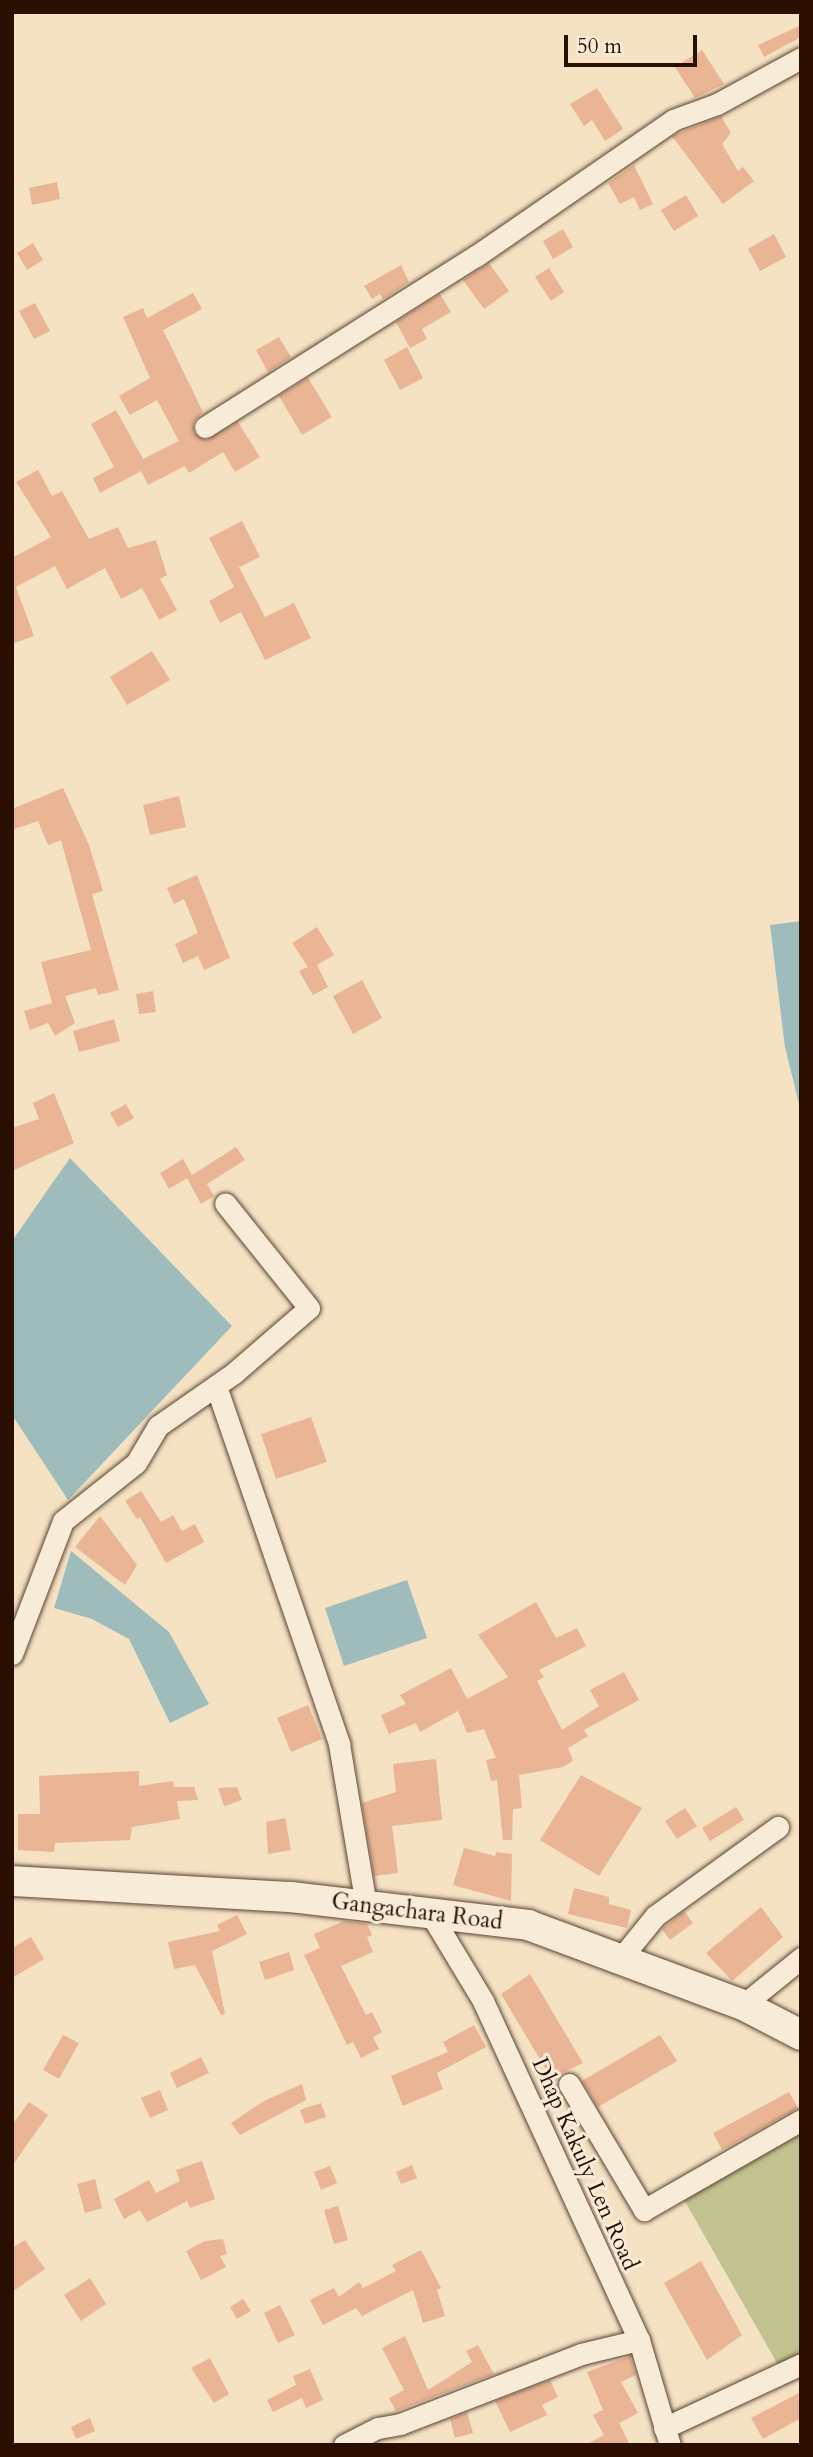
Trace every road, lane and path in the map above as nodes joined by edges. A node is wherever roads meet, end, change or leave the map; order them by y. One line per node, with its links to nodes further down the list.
1 (801, 58): 2 (street)
2 (205, 427)
3 (225, 1203): 4 (street)
4 (216, 1386): 5 (street); 8 (street)
5 (12, 1654)
6 (778, 1827): 10 (street)
7 (12, 1881): 8 (main road, Gangachara Road)
8 (366, 1906): 9 (main road, Gangachara Road)
9 (430, 1913): 10 (main road, Gangachara Road); 16 (street, Dhap Kakuly Len Road)
10 (621, 1958): 12 (main road, Gangachara Road)
11 (801, 1958): 12 (street)
12 (743, 2005): 13 (main road, Gangachara Road)
13 (801, 2035)
14 (569, 2084): 15 (street)
15 (801, 2120)
16 (639, 2340): 18 (street, Dhap Kakuly Len Road); 19 (street)
17 (801, 2364): 18 (street)
18 (667, 2436)
19 (344, 2445)

